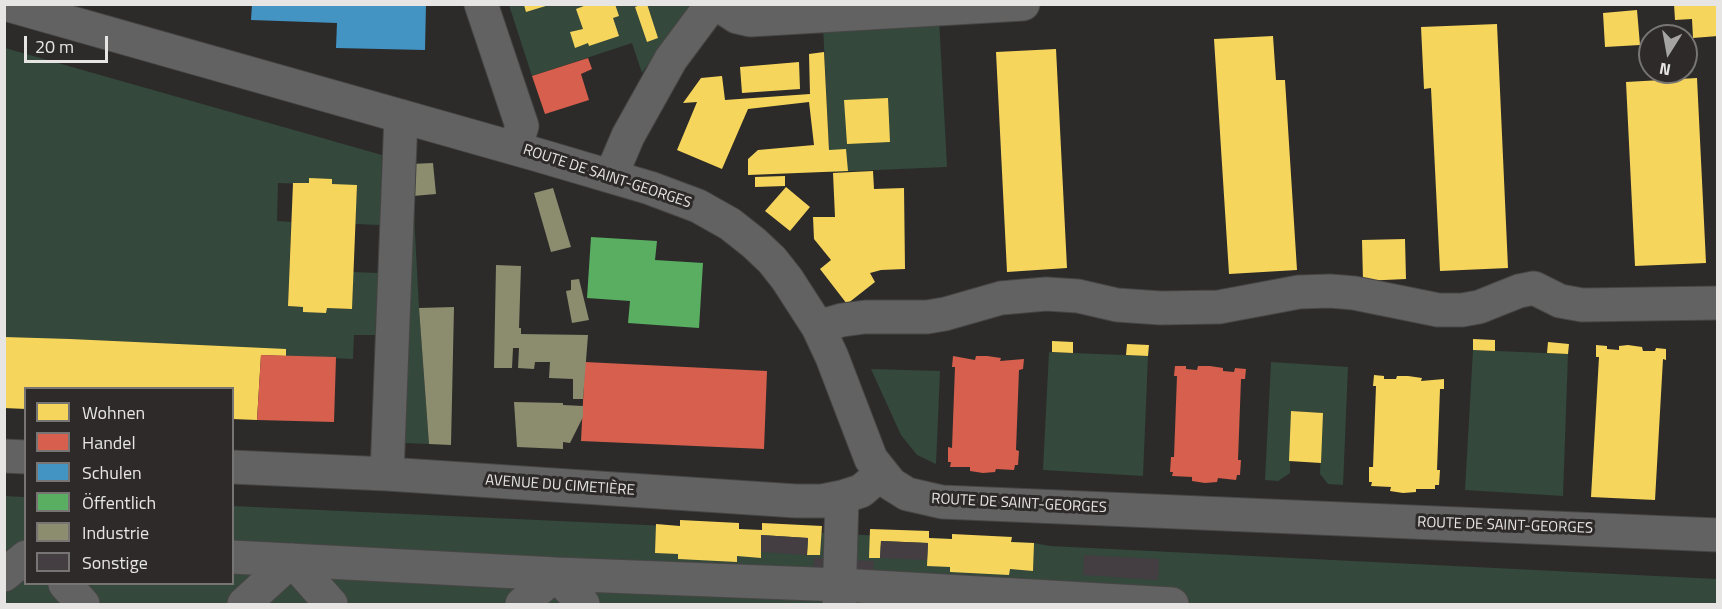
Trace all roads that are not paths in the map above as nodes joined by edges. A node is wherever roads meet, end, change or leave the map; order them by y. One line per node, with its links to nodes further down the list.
1 (482, 4): 7 (street)
2 (712, 4): 8 (street)
3 (717, 4): 4 (street)
4 (1023, 4)
5 (6, 5): 6 (street, ROUTE DE SAINT-GEORGES)
6 (401, 116): 7 (street, ROUTE DE SAINT-GEORGES); 14 (street)
7 (515, 148): 8 (street, ROUTE DE SAINT-GEORGES)
8 (611, 176): 10 (street, ROUTE DE SAINT-GEORGES)
9 (1718, 303): 10 (street)
10 (818, 327): 15 (street, ROUTE DE SAINT-GEORGES)
11 (4, 456): 12 (street)
12 (24, 457)
13 (234, 467): 14 (street, AVENUE DU CIMETIÈRE)
14 (387, 474): 16 (street, AVENUE DU CIMETIÈRE)
15 (881, 474): 16 (street, AVENUE DU CIMETIÈRE); 17 (street, ROUTE DE SAINT-GEORGES)
16 (842, 497): 26 (street)
17 (1718, 535)
18 (4, 547): 19 (street)
19 (24, 548)
20 (234, 557): 22 (street)
21 (24, 559): 24 (street)
22 (292, 560): 23 (street); 28 (street); 29 (street)
23 (556, 574): 26 (street); 30 (street); 31 (street)
24 (4, 575)
25 (66, 585): 27 (street)
26 (839, 600): 32 (street)
27 (83, 604)
28 (244, 604)
29 (331, 604)
30 (522, 604)
31 (583, 604)
32 (1114, 604): 33 (street)
33 (1172, 604)

